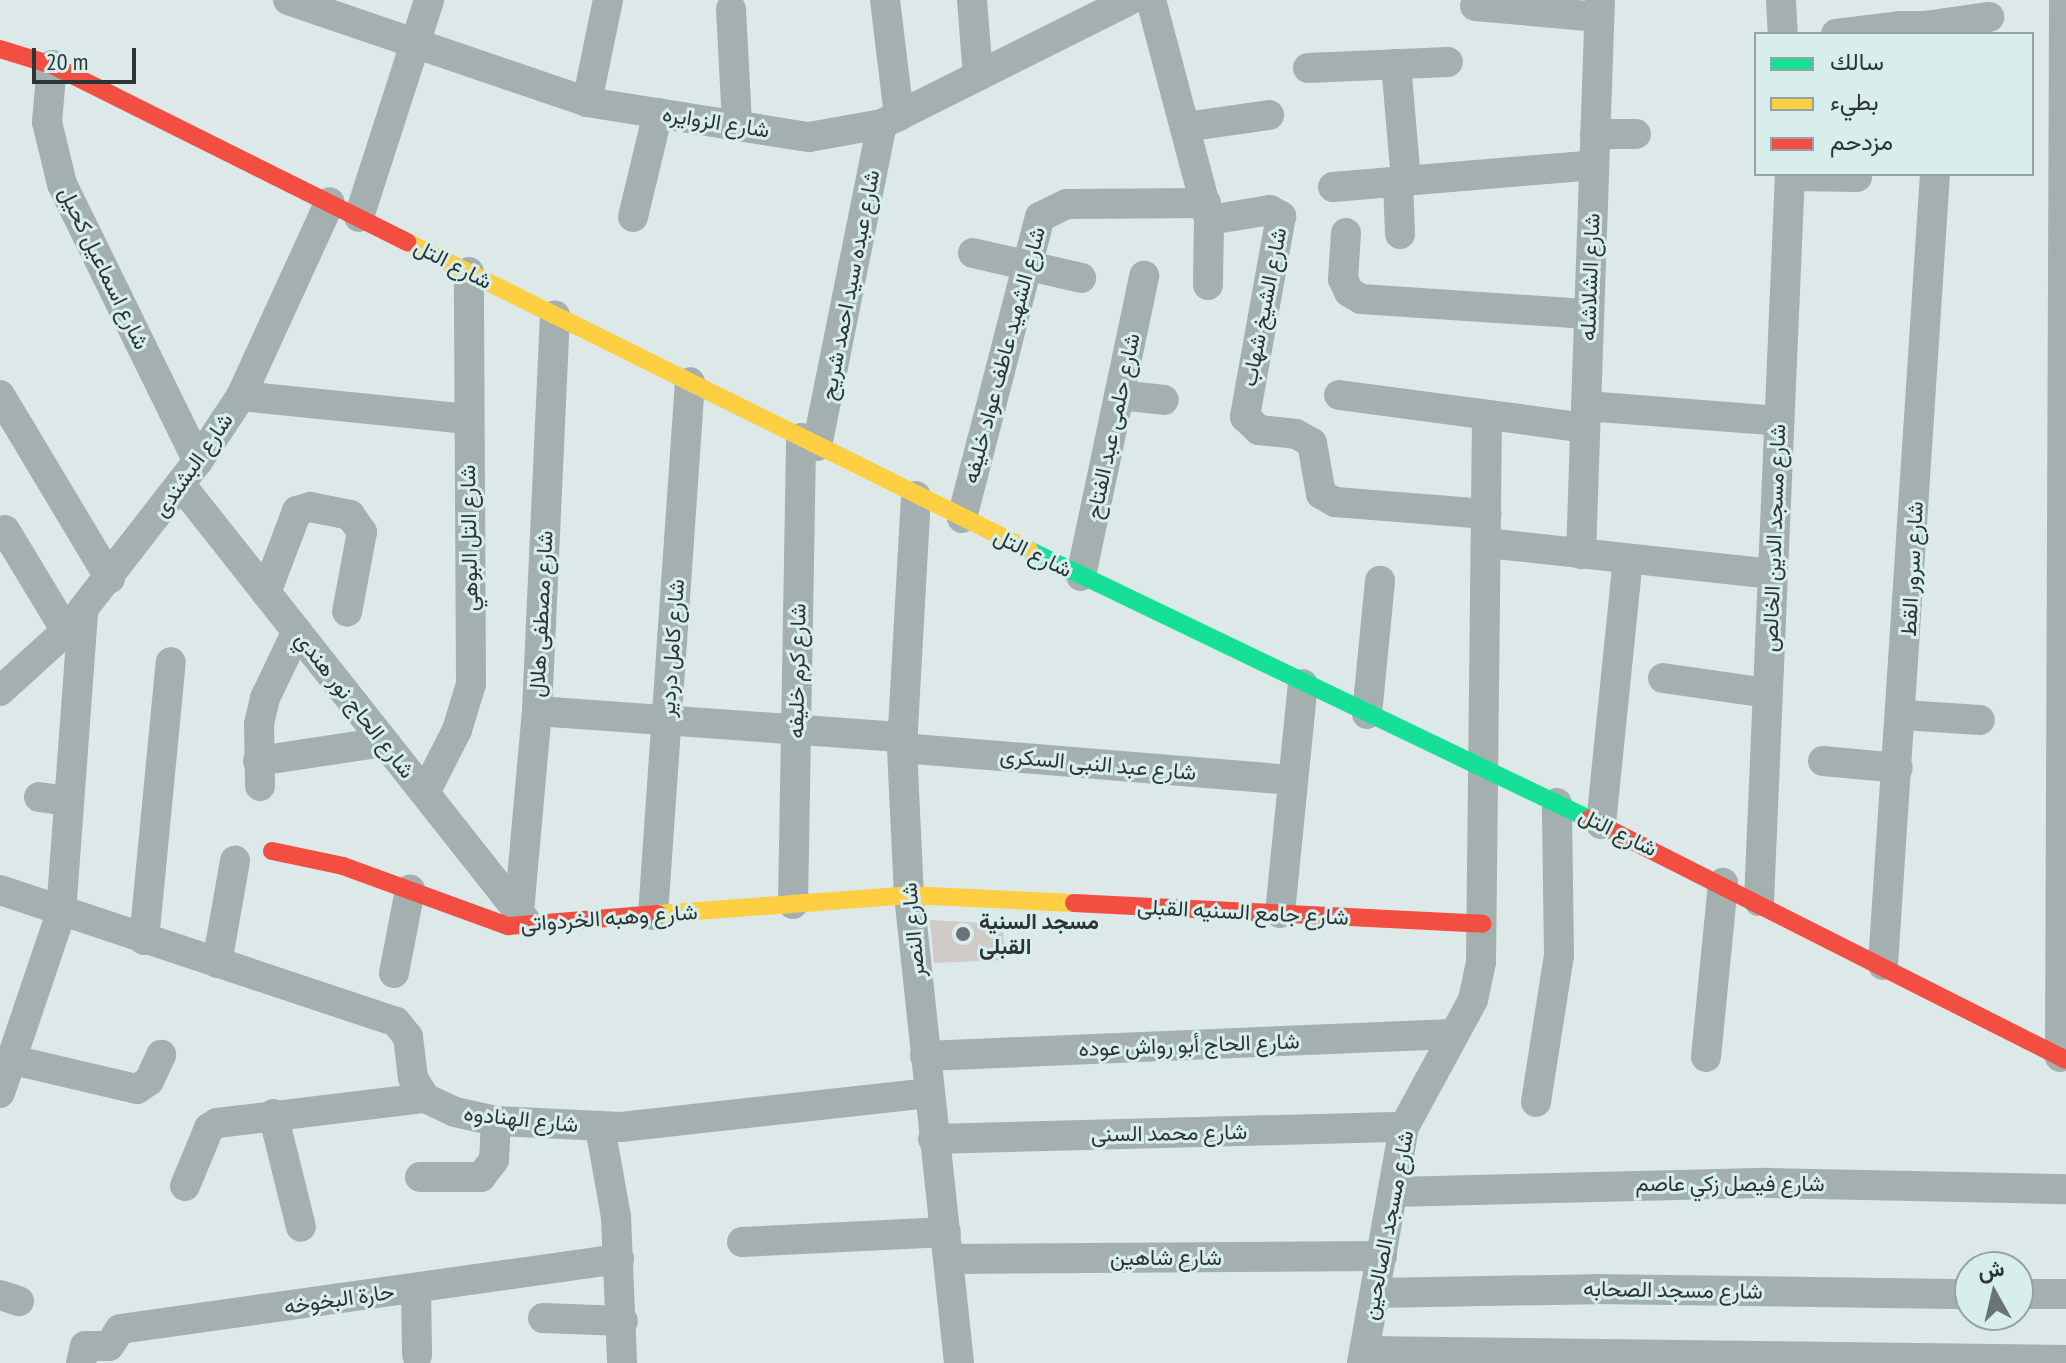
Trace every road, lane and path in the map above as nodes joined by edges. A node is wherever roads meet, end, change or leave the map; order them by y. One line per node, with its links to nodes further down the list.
1 (288, 0): 18 (street, شارع الزوايره)
2 (429, 0): 18 (street)
3 (608, 0): 24 (street)
4 (885, 0): 27 (street, شارع عبده سيد احمد شريح)
5 (972, 0): 23 (street)
6 (1130, 0): 23 (street, شارع الزوايره)
7 (1151, 0): 29 (street)
8 (1781, 0): 15 (street)
9 (2064, 0): 84 (street)
10 (1475, 6): 11 (street)
11 (1599, 8): 30 (street, شارع الشلاشله)
12 (731, 9): 28 (street)
13 (1989, 17): 14 (street)
14 (1925, 30): 16 (street)
15 (1783, 32)
16 (1880, 32)
17 (1, 41): 21 (street, شارع التل)
18 (415, 44): 24 (street, شارع الزوايره); 41 (street)
19 (1448, 62): 20 (street)
20 (1396, 64): 22 (street); 37 (street)
21 (52, 65): 39 (street, شارع التل); 64 (street, شارع اسماعيل كحيل)
22 (1308, 68)
23 (978, 76): 27 (street, شارع الزوايره)
24 (587, 102): 25 (street, شارع الزوايره)
25 (658, 113): 28 (street, شارع الزوايره); 42 (street)
26 (1269, 115): 29 (street)
27 (891, 120): 28 (street, شارع الزوايره); 63 (street, شارع عبده سيد احمد شريح)
28 (737, 125)
29 (1185, 127): 40 (street)
30 (1595, 134): 31 (street); 32 (street, شارع الشلاشله)
31 (1636, 134)
32 (1594, 165): 37 (street); 51 (street, شارع الشلاشله)
33 (1790, 176): 62 (street, شارع مسجد الدين الخالص)
34 (1824, 176): 36 (street)
35 (1935, 176): 87 (street, شارع سرور القط)
36 (1857, 177)
37 (1402, 182): 38 (street); 44 (street)
38 (1333, 187)
39 (330, 202): 41 (street, شارع التل); 57 (street, شارع البشندى)
40 (1207, 212): 46 (street, شارع الشهيد عاطف عواد خليفه); 50 (street); 67 (street, شارع الشيخ شهاب)
41 (359, 217): 47 (street, شارع التل)
42 (633, 217)
43 (1346, 233): 51 (street)
44 (1400, 234)
45 (973, 253): 46 (street)
46 (1028, 266): 49 (street); 66 (street, شارع الشهيد عاطف عواد خليفه)
47 (469, 272): 52 (street, شارع التل); 61 (street, شارع التل البوهي)
48 (1144, 276): 55 (street, شارع حلمى عبد الفتاح)
49 (1081, 278)
50 (1208, 285)
51 (1589, 314): 60 (street, شارع الشلاشله)
52 (555, 315): 53 (street, شارع التل); 85 (street, شارع مصطفى هلال)
53 (690, 382): 63 (street, شارع التل); 88 (street, شارع كامل دردير)
54 (0, 395): 73 (street)
55 (1119, 395): 58 (street); 72 (street, شارع حلمى عبد الفتاح)
56 (1339, 395): 59 (street)
57 (241, 396): 61 (street); 64 (street, شارع البشندى)
58 (1164, 400)
59 (1487, 415): 60 (street); 67 (street)
60 (1586, 417): 62 (street); 69 (street, شارع الشلاشله)
61 (468, 419): 97 (street, شارع التل البوهي)
62 (1779, 421): 71 (street, شارع مسجد الدين الخالص)
63 (809, 442): 65 (street, شارع التل); 90 (street, شارع كرم خليفه)
64 (189, 473): 73 (street, شارع البشندى); 75 (street, شارع الحاج نور هندي)
65 (916, 496): 66 (street, شارع التل); 92 (street, شارع النصر)
66 (962, 518): 72 (street, شارع التل)
67 (1487, 529): 69 (street); 94 (street)
68 (5, 530): 77 (street)
69 (1581, 554): 70 (street)
70 (1628, 559): 71 (street); 99 (street)
71 (1772, 574): 83 (street, شارع مسجد الدين الخالص)
72 (1081, 576): 81 (street, شارع التل)
73 (110, 579): 77 (street, شارع البشندى)
74 (1380, 581): 86 (street)
75 (266, 593): 76 (street); 78 (street, شارع الحاج نور هندي)
76 (347, 612)
77 (74, 621): 82 (street, شارع البشندى); 109 (street)
78 (297, 631): 91 (street, شارع الحاج نور هندي); 91 (street)
79 (171, 662): 114 (street)
80 (1663, 678): 83 (street)
81 (1303, 684): 86 (street, شارع التل); 96 (street)
82 (0, 691)
83 (1767, 693): 107 (street, شارع مسجد الدين الخالص)
84 (2064, 693): 100 (street)
85 (537, 711): 88 (street, شارع عبد النبى السكرى); 112 (street, شارع مصطفى هلال)
86 (1367, 714): 94 (street, شارع التل)
87 (1903, 715): 89 (street); 95 (street, شارع سرور القط)
88 (667, 720): 90 (street, شارع عبد النبى السكرى); 111 (street, شارع كامل دردير)
89 (1980, 720)
90 (796, 729): 92 (street, شارع عبد النبى السكرى); 108 (street, شارع كرم خليفه)
91 (384, 742): 97 (street, شارع الحاج نور هندي)
92 (902, 743): 96 (street, شارع عبد النبى السكرى); 106 (street, شارع النصر)
93 (1823, 761): 95 (street)
94 (1485, 768): 98 (street, شارع التل); 113 (street, شارع مسجد الصالحين)
95 (1898, 768): 116 (street, شارع سرور القط)
96 (1293, 780): 110 (street)
97 (425, 793): 112 (street, شارع الحاج نور هندي)
98 (1557, 803): 99 (street, شارع التل); 128 (street)
99 (1601, 824): 103 (street, شارع التل)
100 (2063, 834): 118 (street)
101 (272, 851): 105 (street, شارع وهبه الخردواتى)
102 (235, 861): 115 (street)
103 (1723, 883): 107 (street, شارع التل); 122 (street)
104 (0, 890): 109 (street)
105 (410, 890): 112 (street, شارع وهبه الخردواتى); 117 (street)
106 (909, 895): 108 (street, شارع وهبه الخردواتى); 110 (street, شارع جامع السنيه القبلى); 121 (street, شارع النصر)
107 (1759, 901): 116 (street, شارع التل)
108 (793, 904): 111 (street, شارع وهبه الخردواتى)
109 (61, 913): 114 (street); 124 (street)
110 (1280, 913): 113 (street, شارع جامع السنيه القبلى)
111 (653, 915): 112 (street, شارع وهبه الخردواتى)
112 (524, 918)
113 (1482, 924): 119 (street, شارع مسجد الصالحين)
114 (144, 940): 115 (street)
115 (217, 963): 127 (street)
116 (1883, 965): 123 (street, شارع التل)
117 (394, 973)
118 (2063, 1015): 123 (street)
119 (1453, 1034): 121 (street, شارع الحاج أبو رواش عوده); 132 (street, شارع مسجد الصالحين)
120 (161, 1055): 124 (street)
121 (925, 1056): 126 (street, شارع النصر)
122 (1706, 1057)
123 (2063, 1059)
124 (13, 1060): 125 (street)
125 (0, 1093)
126 (928, 1093): 131 (street, شارع الهنادوه); 133 (street, شارع النصر)
127 (425, 1098): 129 (street); 130 (street, شارع الهنادوه)
128 (1536, 1102)
129 (273, 1114): 135 (street); 138 (street)
130 (496, 1121): 131 (street, شارع الهنادوه); 134 (street)
131 (600, 1127): 142 (street)
132 (1404, 1127): 133 (street, شارع محمد السنى); 137 (street, شارع مسجد الصالحين)
133 (933, 1139): 140 (street, شارع النصر)
134 (420, 1177)
135 (185, 1186)
136 (2066, 1189): 137 (street, شارع فيصل زكي عاصم)
137 (1394, 1192): 141 (street, شارع مسجد الصالحين)
138 (301, 1227)
139 (742, 1242): 140 (street, شارع شاهين)
140 (948, 1246): 141 (street, شارع شاهين); 155 (street, شارع النصر)
141 (1382, 1256): 144 (street, شارع مسجد الصالحين)
142 (619, 1259): 143 (street, حارة البخوخه); 149 (street)
143 (416, 1289): 150 (street); 153 (street, حارة البخوخه)
144 (1375, 1293): 145 (street, شارع مسجد الصحابه); 151 (street, شارع مسجد الصالحين)
145 (1954, 1294)
146 (2034, 1294): 147 (street)
147 (2066, 1294)
148 (543, 1318): 149 (street)
149 (623, 1321): 154 (street)
150 (417, 1355)
151 (1363, 1357): 152 (street)
152 (2066, 1360)
153 (81, 1363)
154 (622, 1363)
155 (959, 1363)

